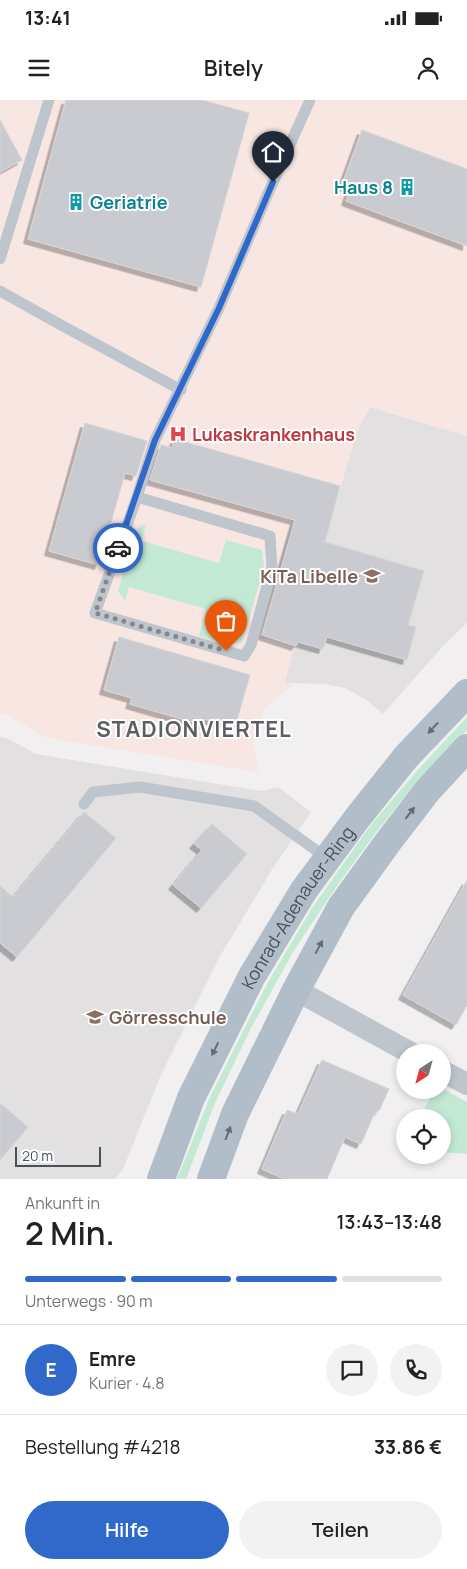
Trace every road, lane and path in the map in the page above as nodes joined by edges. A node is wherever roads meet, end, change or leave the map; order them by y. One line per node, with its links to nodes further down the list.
1 (49, 100): 3 (lane)
2 (310, 100): 5 (lane)
3 (0, 260)
4 (0, 291): 5 (lane)
5 (180, 390): 6 (lane)
6 (137, 497): 6 (lane)
7 (467, 693): 10 (main road, Konrad-Adenauer-Ring, one-way to 10)
8 (467, 748): 11 (main road, Konrad-Adenauer-Ring, one-way to 8)
9 (84, 804): 10 (lane)
10 (327, 858): 15 (main road, Konrad-Adenauer-Ring, one-way to 15)
11 (296, 990): 12 (street); 16 (main road, Konrad-Adenauer-Ring, one-way to 11)
12 (396, 1045)
13 (451, 1075): 14 (street)
14 (467, 1084)
15 (161, 1179)
16 (211, 1179)

